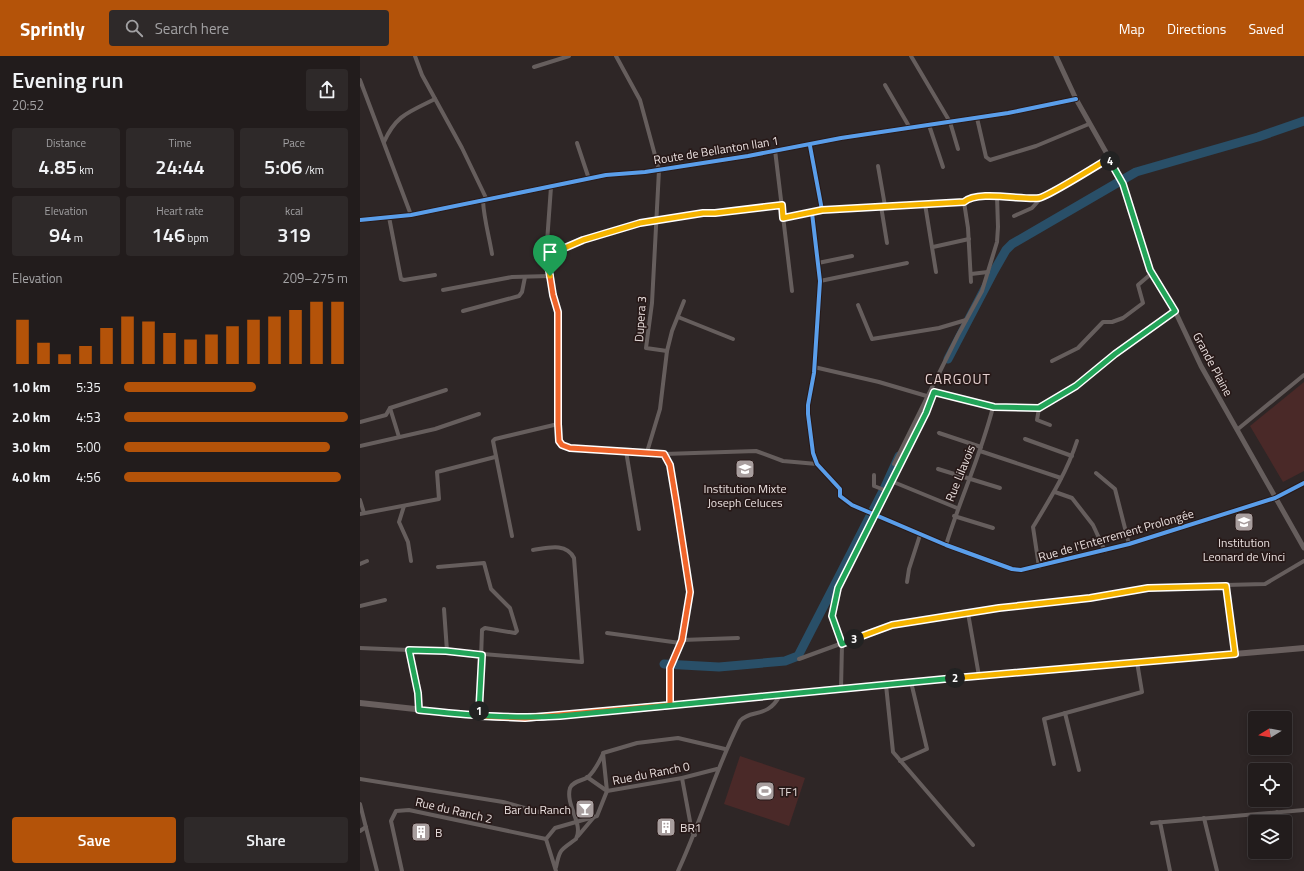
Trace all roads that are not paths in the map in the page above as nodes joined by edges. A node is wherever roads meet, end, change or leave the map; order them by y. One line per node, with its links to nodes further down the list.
1 (415, 56): 9 (street)
2 (569, 56): 6 (street)
3 (616, 56): 24 (street, Dupera 3)
4 (911, 56): 12 (street)
5 (1056, 56): 10 (street)
6 (534, 68)
7 (360, 80): 16 (street)
8 (885, 86): 15 (street)
9 (435, 99): 16 (street); 29 (street)
10 (1076, 99): 11 (street, Route de Bellanton Ilan 1); 13 (street)
11 (977, 118): 12 (street, Route de Bellanton Ilan 1); 13 (street)
12 (950, 122): 14 (street, Route de Bellanton Ilan 1); 19 (street)
13 (1089, 124): 21 (street)
14 (929, 126): 15 (street, Route de Bellanton Ilan 1); 23 (street)
15 (910, 128): 18 (street, Route de Bellanton Ilan 1)
16 (384, 142): 36 (street)
17 (577, 143): 25 (street)
18 (810, 146): 20 (street, Route de Bellanton Ilan 1); 34 (street)
19 (958, 149)
20 (775, 150): 24 (street, Route de Bellanton Ilan 1); 32 (street)
21 (1108, 159): 28 (street); 53 (street, Grande Plaine)
22 (878, 166): 33 (street)
23 (943, 167)
24 (658, 170): 25 (street, Route de Bellanton Ilan 1); 41 (street, Dupera 3)
25 (589, 179): 26 (street, Route de Bellanton Ilan 1)
26 (551, 187): 29 (street, Route de Bellanton Ilan 1); 46 (street)
27 (997, 196): 28 (street); 30 (street); 51 (street)
28 (1041, 198): 37 (street)
29 (485, 200): 36 (street, Route de Bellanton Ilan 1); 45 (street)
30 (964, 202): 31 (street); 42 (street)
31 (925, 204): 33 (street); 44 (street)
32 (782, 205): 39 (street); 41 (street)
33 (883, 206): 34 (street); 43 (street)
34 (822, 210): 35 (street)
35 (812, 213): 39 (street); 48 (street, Rue de l'Enterrement Prolongée)
36 (411, 215): 38 (street, Route de Bellanton Ilan 1)
37 (1014, 216)
38 (389, 217): 40 (street, Route de Bellanton Ilan 1); 54 (street)
39 (783, 218): 60 (street)
40 (360, 220)
41 (657, 220): 46 (street); 68 (street, Dupera 3)
42 (969, 239): 44 (street); 52 (street)
43 (887, 242)
44 (933, 247): 50 (street)
45 (492, 254)
46 (546, 256): 55 (street)
47 (852, 256): 48 (street)
48 (818, 263): 57 (street, Rue de l'Enterrement Prolongée)
49 (907, 263): 57 (street)
50 (936, 272)
51 (988, 272): 52 (street); 66 (street)
52 (971, 274): 58 (street)
53 (1152, 274): 64 (street, Grande Plaine); 69 (street)
54 (435, 276)
55 (550, 276): 56 (street); 80 (street)
56 (525, 277): 59 (street); 63 (street)
57 (820, 281): 70 (street, Rue de l'Enterrement Prolongée)
58 (971, 282)
59 (443, 290)
60 (792, 291)
61 (684, 301): 65 (street)
62 (858, 305): 66 (street)
63 (463, 310)
64 (1175, 311): 76 (street); 82 (street, Grande Plaine)
65 (678, 317): 67 (street); 68 (street)
66 (966, 320): 73 (street)
67 (732, 339)
68 (667, 351): 90 (street)
69 (1052, 361)
70 (814, 367): 73 (street); 94 (street, Rue de l'Enterrement Prolongée)
71 (1304, 375): 82 (street)
72 (446, 390): 75 (street)
73 (930, 398): 74 (street); 77 (street)
74 (994, 407): 76 (street); 88 (street, Rue Lilavois)
75 (390, 408): 79 (street); 84 (street)
76 (1039, 408): 81 (street)
77 (924, 412): 95 (street); 101 (street)
78 (479, 414): 84 (street)
79 (360, 422)
80 (558, 424): 89 (street); 93 (street)
81 (1050, 425)
82 (1238, 430): 106 (street, Grande Plaine)
83 (939, 433): 88 (street)
84 (399, 437): 87 (street)
85 (1025, 439): 92 (street)
86 (1077, 441): 92 (street)
87 (360, 446)
88 (981, 449): 99 (street, Rue Lilavois); 100 (street)
89 (626, 451): 90 (street); 114 (street)
90 (647, 452): 91 (street)
91 (664, 454): 94 (street); 136 (street)
92 (1072, 456): 100 (street)
93 (495, 457): 108 (street); 116 (street)
94 (817, 464): 111 (street, Rue de l'Enterrement Prolongée)
95 (894, 464)
96 (938, 469): 99 (street)
97 (1096, 472): 117 (street)
98 (874, 475): 104 (street)
99 (969, 478): 103 (street); 109 (street, Rue Lilavois)
100 (1061, 478): 105 (street)
101 (891, 482): 104 (street); 109 (street)
102 (1304, 482): 106 (street, Rue de l'Enterrement Prolongée)
103 (1000, 488)
104 (885, 490): 111 (street)
105 (1055, 492): 121 (street); 127 (street)
106 (1275, 498): 117 (street, Rue de l'Enterrement Prolongée); 119 (street, Grande Plaine)
107 (360, 500): 110 (street)
108 (404, 506): 110 (street); 123 (street)
109 (957, 508): 112 (street, Rue Lilavois)
110 (362, 513)
111 (871, 515): 115 (street, Rue de l'Enterrement Prolongée); 137 (street)
112 (954, 516): 113 (street); 118 (street, Rue Lilavois)
113 (993, 528)
114 (639, 529)
115 (920, 535): 118 (street, Rue de l'Enterrement Prolongée); 128 (street)
116 (512, 536)
117 (1129, 544): 121 (street, Rue de l'Enterrement Prolongée)
118 (946, 545): 127 (street, Rue de l'Enterrement Prolongée)
119 (1304, 548)
120 (533, 550): 143 (street)
121 (1105, 551): 127 (street, Rue de l'Enterrement Prolongée)
122 (368, 561): 125 (street)
123 (411, 561)
124 (1304, 561): 129 (street)
125 (360, 564)
126 (438, 567): 143 (street)
127 (1038, 567)
128 (907, 582)
129 (1226, 586): 133 (street); 142 (street)
130 (385, 600): 131 (street)
131 (360, 606)
132 (444, 609): 141 (street)
133 (968, 613): 137 (street); 146 (street)
134 (607, 633): 136 (street)
135 (738, 638): 136 (street)
136 (681, 642): 152 (street)
137 (842, 644): 144 (street); 149 (street)
138 (360, 648): 140 (street)
139 (1304, 648): 142 (main road)
140 (409, 650): 141 (street); 153 (street)
141 (446, 651): 143 (street)
142 (1235, 654): 145 (main road)
143 (482, 655): 155 (street)
144 (799, 659)
145 (1137, 662): 146 (main road); 154 (street)
146 (979, 676): 147 (main road)
147 (911, 682): 148 (main road); 158 (street)
148 (886, 685): 149 (main road); 158 (street)
149 (840, 689): 150 (main road)
150 (780, 695): 152 (main road); 156 (street)
151 (360, 702): 153 (main road)
152 (670, 705): 155 (main road)
153 (419, 710): 155 (main road)
154 (1065, 713): 159 (street); 161 (street)
155 (479, 716)
156 (725, 749): 157 (street, Rue du Ranch 0); 160 (street)
157 (603, 753): 162 (street); 165 (street, Rue du Ranch 0)
158 (900, 761): 181 (street)
159 (1054, 764)
160 (717, 769): 163 (street, Rue du Ranch 0); 178 (street)
161 (1079, 770)
162 (587, 778): 165 (street); 173 (street)
163 (682, 778): 165 (street, Rue du Ranch 0); 178 (street)
164 (360, 779): 168 (street)
165 (607, 791): 171 (street)
166 (360, 804): 176 (street)
167 (1304, 810): 169 (street)
168 (539, 812)
169 (1277, 812): 170 (street); 172 (street)
170 (1277, 815)
171 (594, 817): 173 (street); 179 (street)
172 (1204, 818): 174 (street); 187 (street)
173 (576, 821): 179 (street); 180 (street)
174 (1160, 822): 175 (street); 186 (street)
175 (1152, 823)
176 (366, 827): 177 (street); 183 (street)
177 (360, 831)
178 (695, 835): 185 (street)
179 (578, 836): 182 (street)
180 (546, 839): 182 (street); 184 (street, Rue du Ranch 2)
181 (973, 845)
182 (556, 870)
183 (377, 871)
184 (402, 871)
185 (678, 871)
186 (1170, 871)
187 (1217, 871)

